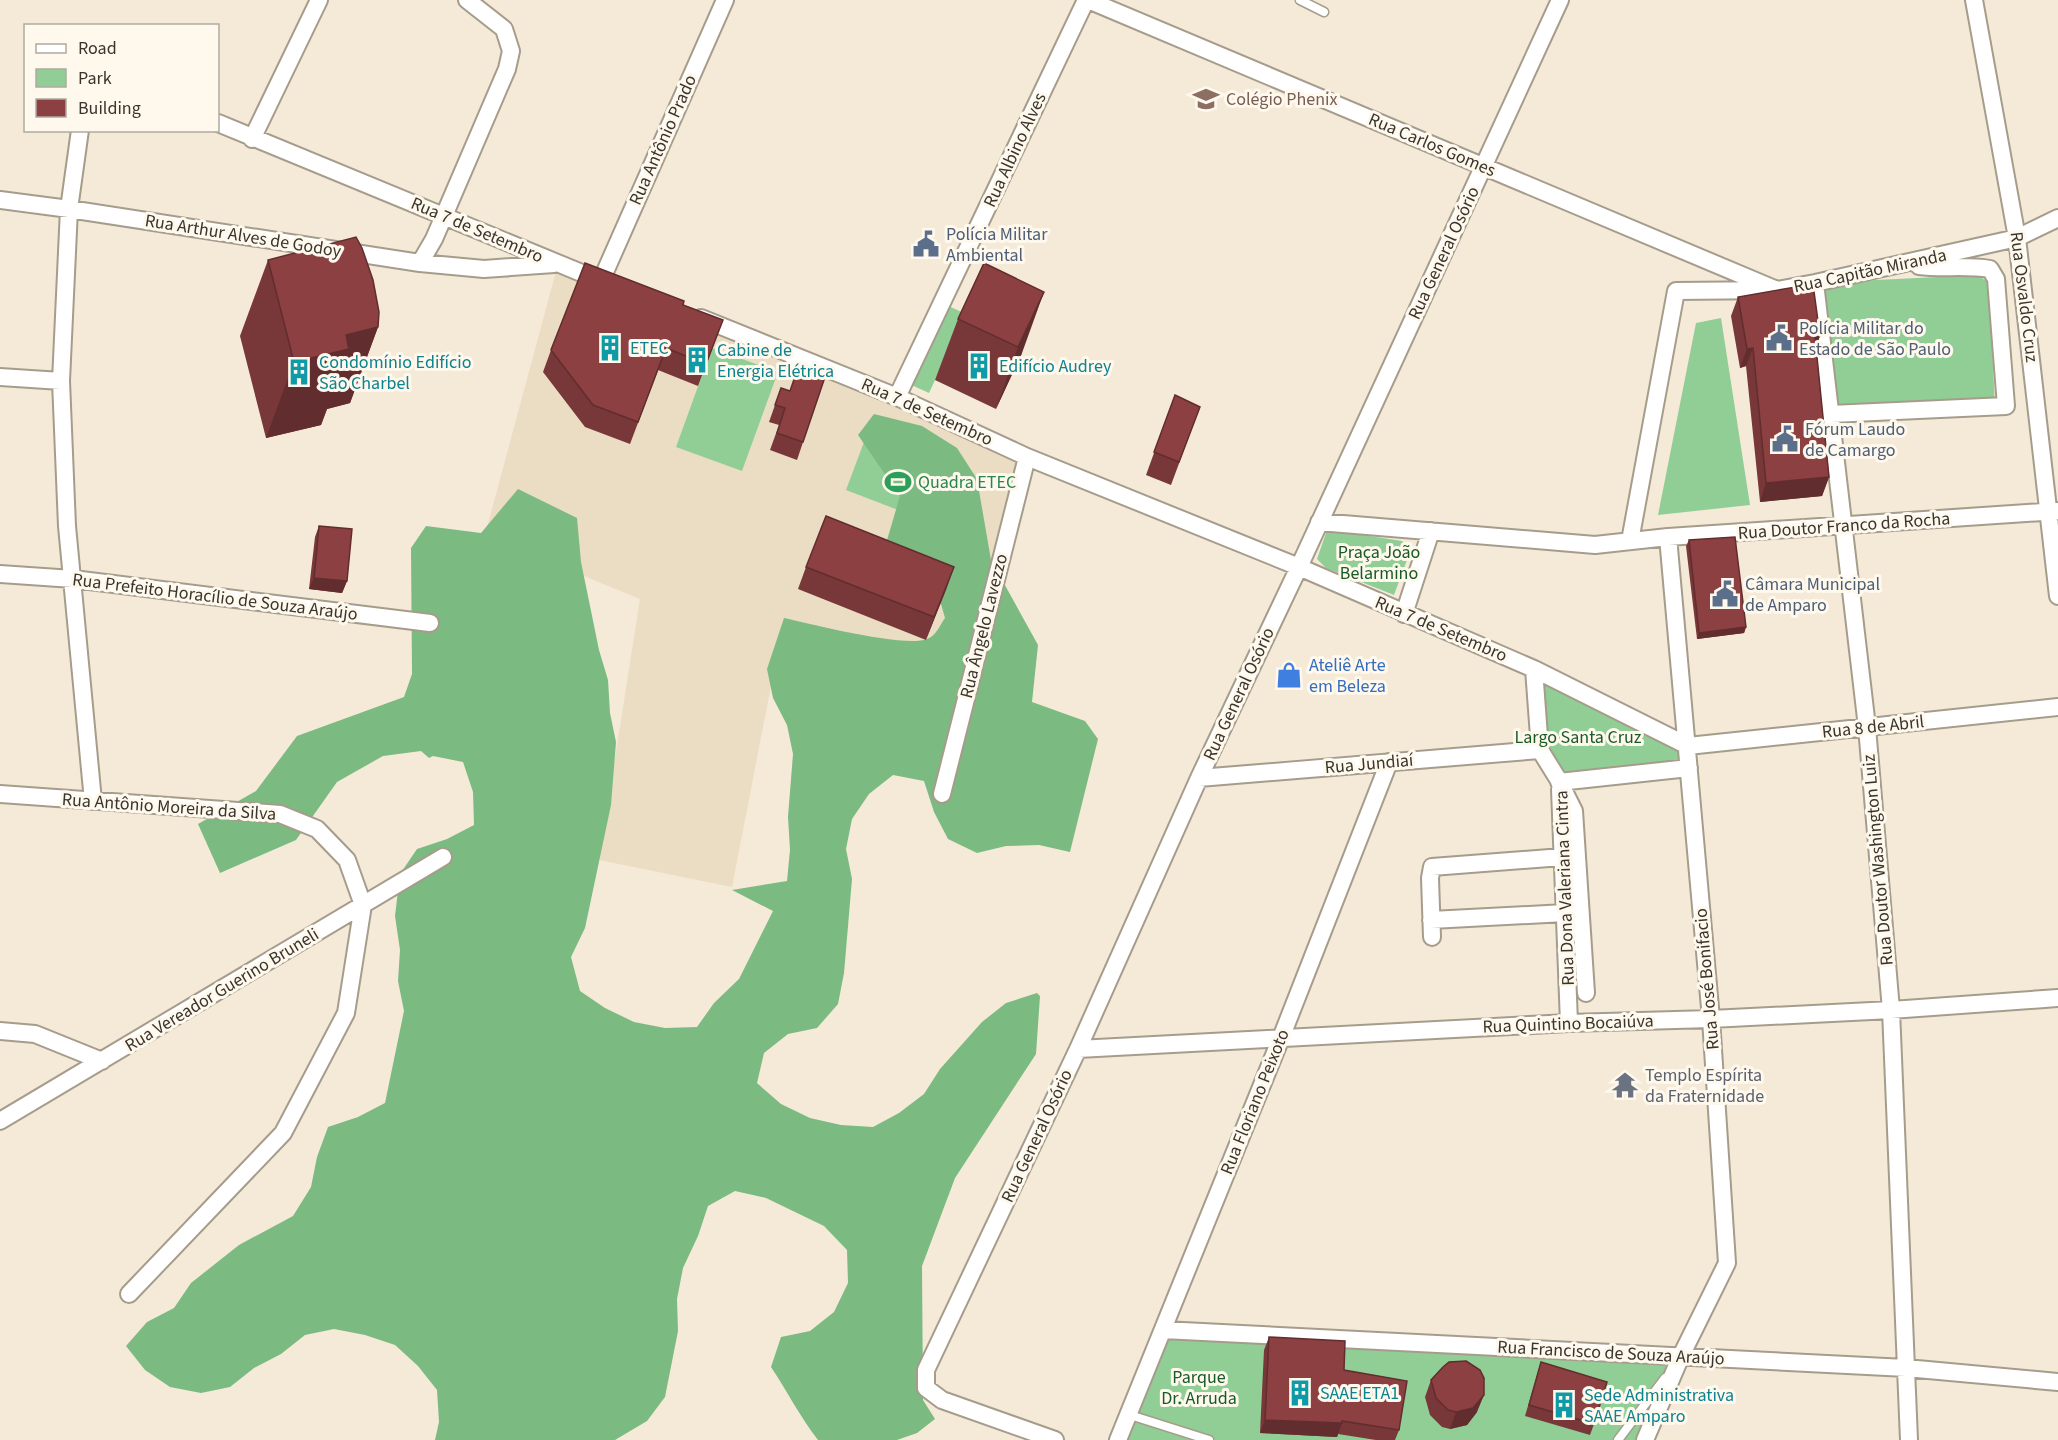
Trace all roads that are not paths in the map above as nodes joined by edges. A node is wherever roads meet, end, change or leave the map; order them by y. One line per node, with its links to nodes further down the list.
1 (319, 0): 11 (street)
2 (467, 0): 15 (street)
3 (725, 0): 21 (street, Rua Antônio Prado)
4 (1087, 0): 12 (street, Rua Carlos Gomes); 27 (street, Rua Albino Alves)
5 (1300, 0): 8 (lane)
6 (1560, 0): 12 (street, Rua General Osório)
7 (1974, 0): 17 (street, Rua Osvaldo Cruz)
8 (1324, 12)
9 (219, 123): 11 (street, Rua 7 de Setembro)
10 (80, 132): 14 (street)
11 (252, 139): 15 (street, Rua 7 de Setembro)
12 (1484, 167): 23 (street, Rua Carlos Gomes); 31 (street, Rua General Osório)
13 (0, 200): 14 (street, Rua Arthur Alves de Godoy)
14 (69, 209): 18 (street, Rua Arthur Alves de Godoy); 26 (street)
15 (444, 216): 18 (street); 19 (street, Rua 7 de Setembro)
16 (2058, 218): 17 (street, Rua Capitão Miranda)
17 (2017, 238): 20 (street, Rua Capitão Miranda); 30 (street, Rua Osvaldo Cruz)
18 (420, 263): 19 (street, Rua Arthur Alves de Godoy)
19 (558, 264): 21 (street, Rua 7 de Setembro)
20 (1906, 264): 22 (street, Rua Capitão Miranda); 28 (street)
21 (606, 283)
22 (1815, 283): 23 (street, Rua Capitão Miranda); 28 (street, Rua Doutor Washington Luiz)
23 (1777, 290): 35 (street, Rua Capitão Miranda)
24 (682, 311): 27 (street, Rua 7 de Setembro)
25 (0, 377): 26 (street)
26 (61, 381): 38 (street)
27 (897, 397): 29 (street, Rua 7 de Setembro)
28 (1830, 414): 32 (street, Rua Doutor Washington Luiz)
29 (1027, 457): 36 (street, Rua 7 de Setembro); 52 (street, Rua Ângelo Lavezzo)
30 (2054, 511): 32 (street, Rua Doutor Franco da Rocha); 39 (street, Rua Osvaldo Cruz)
31 (1319, 522): 33 (street); 36 (street, Rua General Osório)
32 (1845, 526): 34 (street, Rua Doutor Franco da Rocha); 44 (street, Rua Doutor Washington Luiz)
33 (1431, 531): 35 (street, Rua Doutor Franco da Rocha); 40 (street)
34 (1668, 537): 35 (street, Rua Doutor Franco da Rocha); 45 (street, Rua José Bonifacio)
35 (1630, 541)
36 (1299, 567): 40 (street, Rua 7 de Setembro); 49 (street, Rua General Osório)
37 (0, 574): 38 (street, Rua Prefeito Horacílio de Souza Araújo)
38 (73, 579): 41 (street, Rua Prefeito Horacílio de Souza Araújo); 53 (street)
39 (2058, 596)
40 (1404, 614): 42 (street, Rua 7 de Setembro)
41 (430, 623)
42 (1533, 669): 45 (street); 46 (street)
43 (2058, 707): 44 (street, Rua 8 de Abril)
44 (1867, 727): 45 (street, Rua 8 de Abril); 60 (street, Rua Doutor Washington Luiz)
45 (1688, 746): 48 (street, Rua José Bonifacio)
46 (1540, 750): 47 (street, Rua Jundiaí); 50 (street)
47 (1389, 762): 49 (street, Rua Jundiaí); 64 (street, Rua Floriano Peixoto)
48 (1689, 768): 50 (street); 61 (street, Rua José Bonifacio)
49 (1199, 778): 65 (street, Rua General Osório)
50 (1559, 782): 55 (street, Rua Dona Valeriana Cintra); 58 (street, Rua Dona Valeriana Cintra)
51 (0, 794): 53 (street, Rua Antônio Moreira da Silva)
52 (942, 794)
53 (93, 801): 56 (street, Rua Antônio Moreira da Silva)
54 (443, 857): 56 (street, Rua Vereador Guerino Bruneli)
55 (1562, 857): 57 (street, Rua Dona Valeriana Cintra); 57 (street)
56 (363, 905): 66 (street, Rua Vereador Guerino Bruneli); 68 (street)
57 (1565, 913): 62 (street, Rua Dona Valeriana Cintra)
58 (1587, 993)
59 (2058, 998): 60 (street, Rua Quintino Bocaiúva)
60 (1891, 1010): 61 (street, Rua Quintino Bocaiúva); 71 (street, Rua Doutor Washington Luiz)
61 (1711, 1019): 62 (street, Rua Quintino Bocaiúva); 70 (street, Rua José Bonifacio)
62 (1569, 1023): 64 (street, Rua Quintino Bocaiúva)
63 (0, 1031): 66 (street)
64 (1281, 1038): 65 (street, Rua Quintino Bocaiúva); 69 (street, Rua Floriano Peixoto)
65 (1078, 1049): 74 (street, Rua General Osório)
66 (102, 1061): 67 (street, Rua Vereador Guerino Bruneli)
67 (0, 1121)
68 (129, 1294)
69 (1163, 1330): 70 (street, Rua Francisco de Souza Araújo); 73 (street, Rua Floriano Peixoto)
70 (1681, 1356): 71 (street, Rua Francisco de Souza Araújo); 77 (lane); 78 (street, Rua José Bonifacio)
71 (1906, 1368): 72 (street, Rua Francisco de Souza Araújo); 79 (street, Rua Doutor Washington Luiz)
72 (2058, 1382)
73 (1130, 1415): 75 (street, Rua Floriano Peixoto); 76 (lane)
74 (1055, 1440)
75 (1118, 1440)
76 (1209, 1440)
77 (1618, 1440)
78 (1645, 1440)
79 (1909, 1440)

